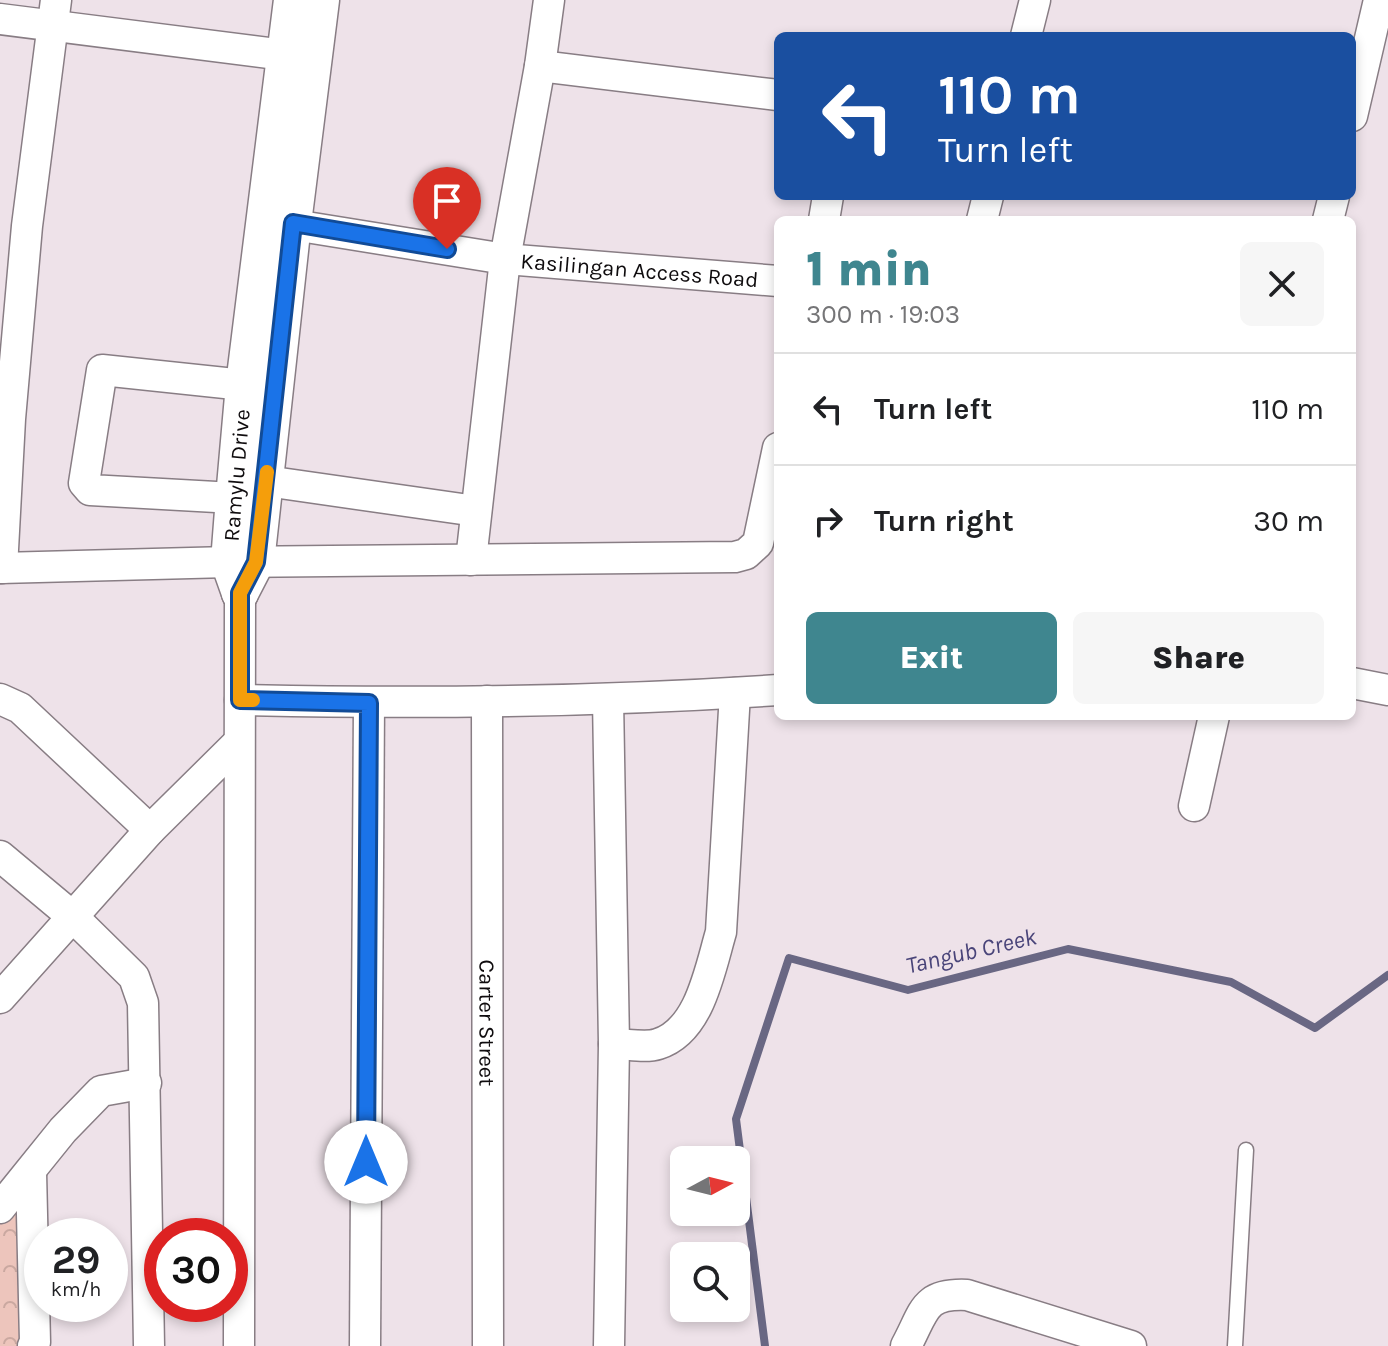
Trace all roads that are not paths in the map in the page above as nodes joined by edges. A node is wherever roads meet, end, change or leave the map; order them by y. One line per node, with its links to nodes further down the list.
1 (292, 0): 9 (street, Ramylu Drive)
2 (321, 0): 9 (street, Ramylu Drive)
3 (549, 0): 10 (street)
4 (1035, 0): 8 (street)
5 (1379, 0): 12 (street)
6 (55, 13): 7 (street); 9 (street); 14 (street)
7 (0, 19)
8 (1027, 32)
9 (298, 56): 13 (street, Ramylu Drive)
10 (540, 66): 11 (street); 15 (street)
11 (774, 95)
12 (1356, 99)
13 (278, 222): 15 (street, Kasilingan Access Road); 17 (street, Ramylu Drive); 20 (street, Ramylu Drive)
14 (14, 225): 18 (street)
15 (505, 259): 16 (street, Kasilingan Access Road); 22 (street)
16 (774, 281)
17 (244, 385): 21 (street, Ramylu Drive); 21 (street)
18 (5, 419): 24 (street)
19 (774, 467): 23 (street)
20 (266, 481): 22 (street); 25 (street, Ramylu Drive)
21 (234, 498): 25 (street, Ramylu Drive)
22 (476, 511): 23 (street)
23 (471, 560): 25 (street)
24 (1, 568): 25 (street)
25 (242, 572): 32 (street)
26 (1356, 684): 28 (street)
27 (774, 690): 29 (street)
28 (1388, 690)
29 (735, 693): 31 (street); 42 (street)
30 (0, 699): 38 (street)
31 (608, 699): 33 (street); 42 (street)
32 (240, 700): 34 (street); 36 (street)
33 (487, 701): 34 (street); 51 (street, Carter Street)
34 (369, 703): 50 (street)
35 (1213, 720): 37 (street)
36 (239, 742): 38 (street); 49 (street)
37 (1194, 806)
38 (150, 830): 40 (street)
39 (0, 856): 40 (street)
40 (73, 917): 41 (street); 43 (street)
41 (0, 998)
42 (614, 1044): 52 (street)
43 (146, 1083): 45 (street); 48 (street)
44 (1246, 1150): 55 (lane)
45 (31, 1172): 46 (street); 47 (street)
46 (0, 1208)
47 (33, 1346)
48 (149, 1346)
49 (239, 1346)
50 (365, 1346)
51 (488, 1346)
52 (609, 1346)
53 (906, 1346): 54 (street)
54 (1131, 1346)
55 (1235, 1346)

